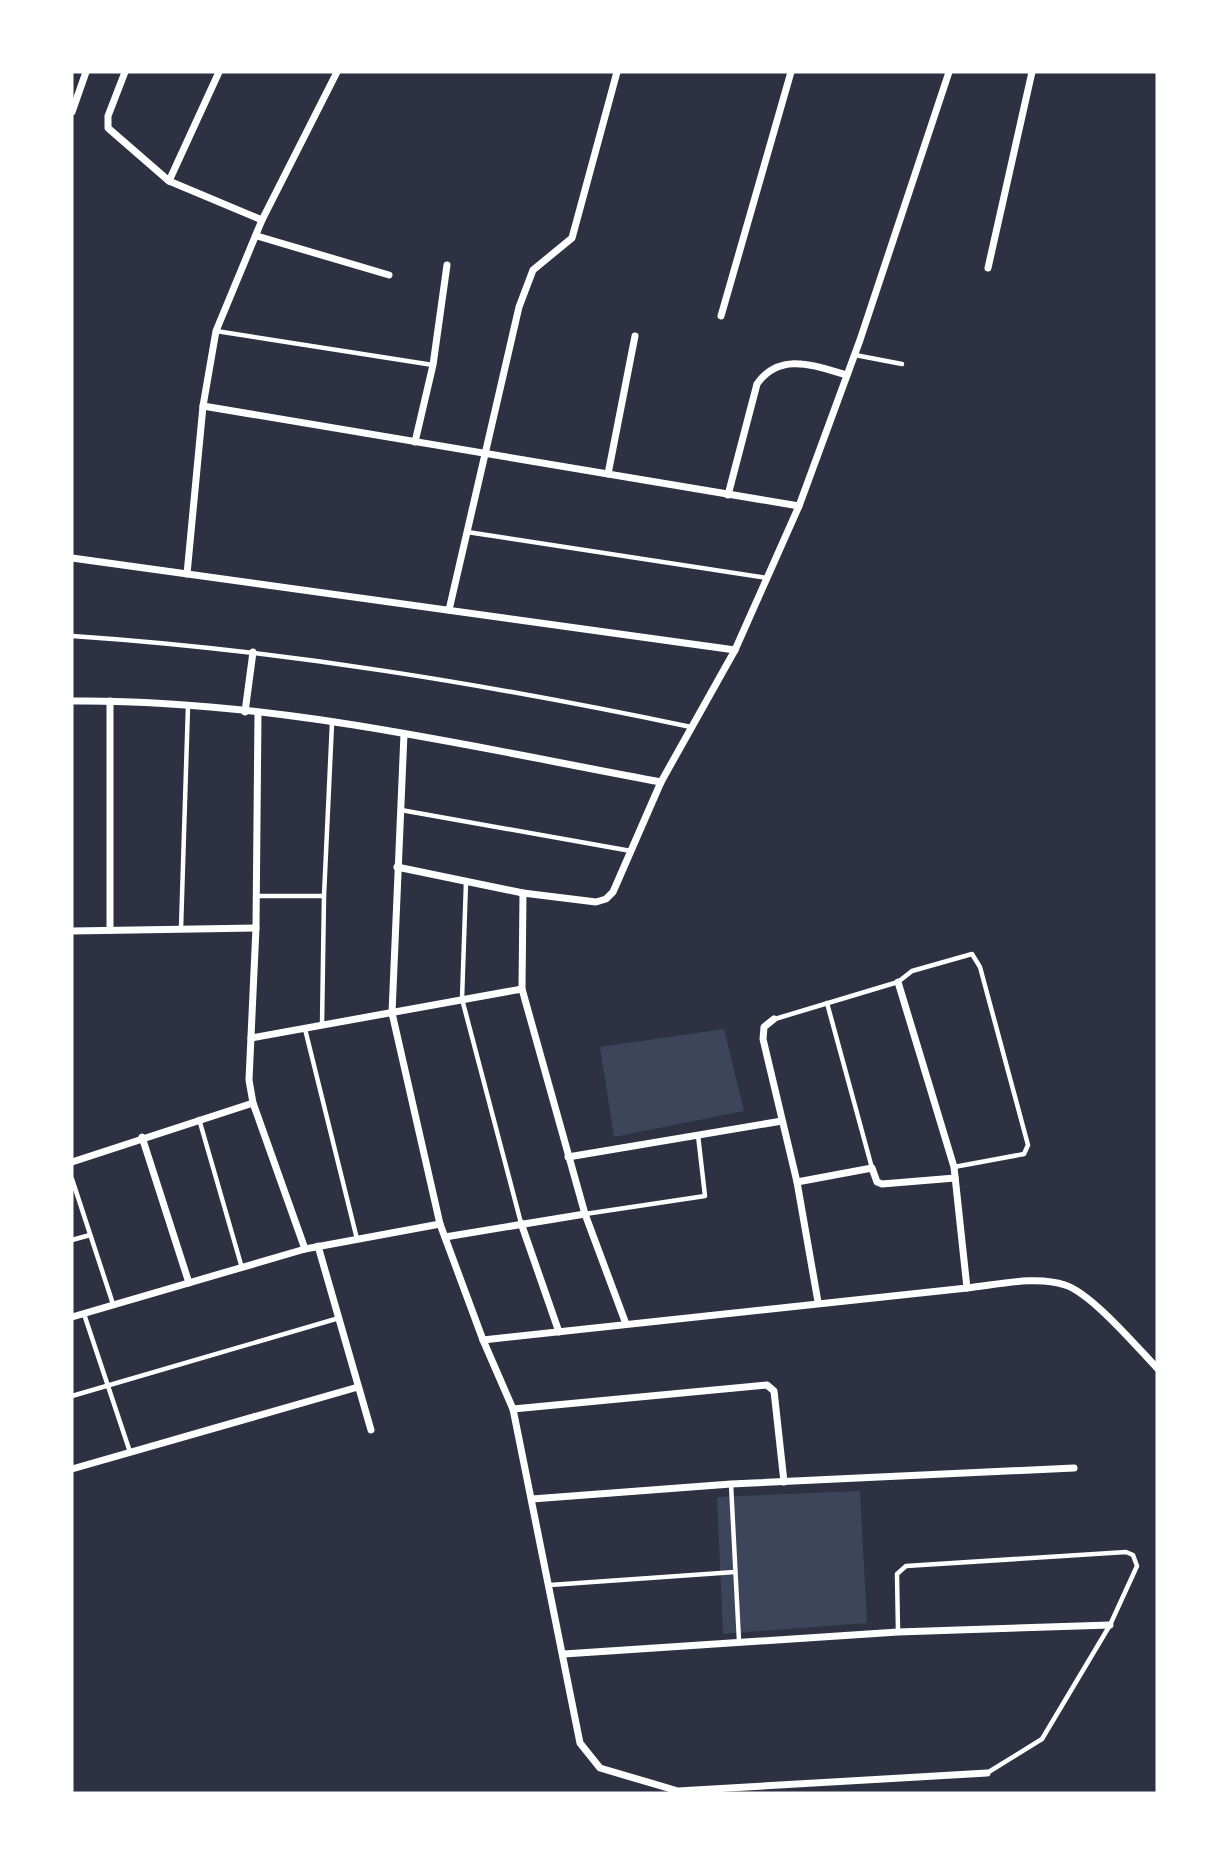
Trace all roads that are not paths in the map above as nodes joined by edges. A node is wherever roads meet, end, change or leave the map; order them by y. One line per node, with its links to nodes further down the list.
1 (86, 72): 9 (street)
2 (125, 72): 10 (street)
3 (219, 72): 10 (street)
4 (337, 72): 11 (street)
5 (617, 72): 25 (street)
6 (791, 72): 16 (street)
7 (949, 72): 19 (street)
8 (1032, 72): 14 (street)
9 (72, 112)
10 (169, 181): 11 (street)
11 (262, 220): 12 (street)
12 (257, 236): 15 (street); 17 (street)
13 (447, 265): 20 (street)
14 (988, 268)
15 (390, 275)
16 (721, 316)
17 (216, 331): 20 (lane); 23 (street)
18 (635, 336): 26 (street)
19 (854, 355): 21 (lane); 22 (street)
20 (433, 365): 24 (street)
21 (902, 365)
22 (847, 375): 27 (street); 28 (street)
23 (203, 406): 24 (street); 31 (street)
24 (415, 442): 25 (street)
25 (486, 454): 26 (street); 29 (street)
26 (608, 474): 27 (street)
27 (728, 495): 28 (street)
28 (799, 506): 32 (street)
29 (467, 531): 32 (lane); 33 (street)
30 (72, 558): 31 (street)
31 (187, 574): 33 (street)
32 (766, 578): 35 (street)
33 (449, 610): 35 (street)
34 (72, 636): 36 (lane)
35 (735, 650): 43 (street)
36 (253, 652): 40 (street); 43 (lane)
37 (72, 701): 38 (street)
38 (110, 701): 39 (street); 55 (street)
39 (188, 705): 40 (street); 54 (lane)
40 (245, 712): 41 (street)
41 (258, 713): 42 (street); 51 (street)
42 (332, 723): 44 (street); 52 (lane)
43 (692, 727): 45 (street)
44 (404, 734): 45 (street); 46 (street)
45 (661, 782): 47 (street)
46 (400, 810): 47 (lane); 48 (street)
47 (631, 851): 50 (street)
48 (397, 867): 49 (street); 61 (street)
49 (466, 881): 50 (street); 59 (lane)
50 (523, 893): 58 (street)
51 (256, 896): 52 (lane); 53 (street)
52 (324, 896): 63 (lane)
53 (256, 928): 54 (street); 65 (street)
54 (181, 929): 55 (street)
55 (110, 930): 56 (street)
56 (72, 931)
57 (898, 982): 60 (lane); 73 (street); 73 (lane)
58 (522, 989): 59 (street); 71 (street)
59 (463, 999): 61 (street); 79 (lane)
60 (827, 1003): 62 (lane); 74 (lane)
61 (391, 1013): 63 (street); 80 (street)
62 (774, 1020): 68 (street)
63 (323, 1026): 64 (street)
64 (306, 1029): 65 (street); 83 (lane)
65 (251, 1038): 66 (street)
66 (253, 1103): 67 (street); 86 (street)
67 (199, 1118): 70 (street); 87 (lane)
68 (782, 1121): 69 (street); 77 (street)
69 (698, 1135): 71 (street); 78 (lane)
70 (142, 1138): 72 (street); 88 (street)
71 (568, 1157): 78 (street)
72 (72, 1162)
73 (954, 1167): 75 (street)
74 (872, 1168): 75 (street); 77 (street)
75 (956, 1178): 89 (street)
76 (72, 1179): 81 (lane)
77 (797, 1182): 90 (street)
78 (585, 1214): 79 (street); 95 (street)
79 (521, 1223): 82 (street); 96 (street)
80 (440, 1224): 82 (street); 83 (street)
81 (90, 1235): 84 (lane); 91 (lane)
82 (445, 1237): 97 (street)
83 (356, 1239): 85 (street)
84 (72, 1240)
85 (318, 1246): 86 (street); 94 (street)
86 (305, 1249): 87 (street)
87 (242, 1268): 88 (street)
88 (189, 1283): 91 (street)
89 (967, 1288): 90 (street); 98 (street)
90 (818, 1302): 95 (street)
91 (113, 1304): 92 (street)
92 (84, 1314): 93 (street); 99 (lane)
93 (72, 1317)
94 (338, 1318): 99 (lane); 100 (street)
95 (626, 1324): 96 (street)
96 (559, 1332): 97 (street)
97 (483, 1340): 102 (street)
98 (1157, 1368)
99 (107, 1385): 101 (lane); 104 (lane)
100 (358, 1387): 103 (street); 104 (street)
101 (72, 1396)
102 (513, 1409): 107 (street); 109 (street)
103 (371, 1430)
104 (130, 1452): 106 (street)
105 (1074, 1468): 107 (street)
106 (72, 1469)
107 (784, 1482): 108 (street)
108 (731, 1484): 109 (street); 110 (lane)
109 (532, 1499): 111 (street)
110 (735, 1572): 111 (lane); 114 (lane)
111 (550, 1585): 115 (street)
112 (1110, 1625): 113 (street); 113 (lane); 116 (lane)
113 (898, 1632): 114 (street)
114 (739, 1641): 115 (street)
115 (564, 1654): 116 (street)
116 (987, 1773)

